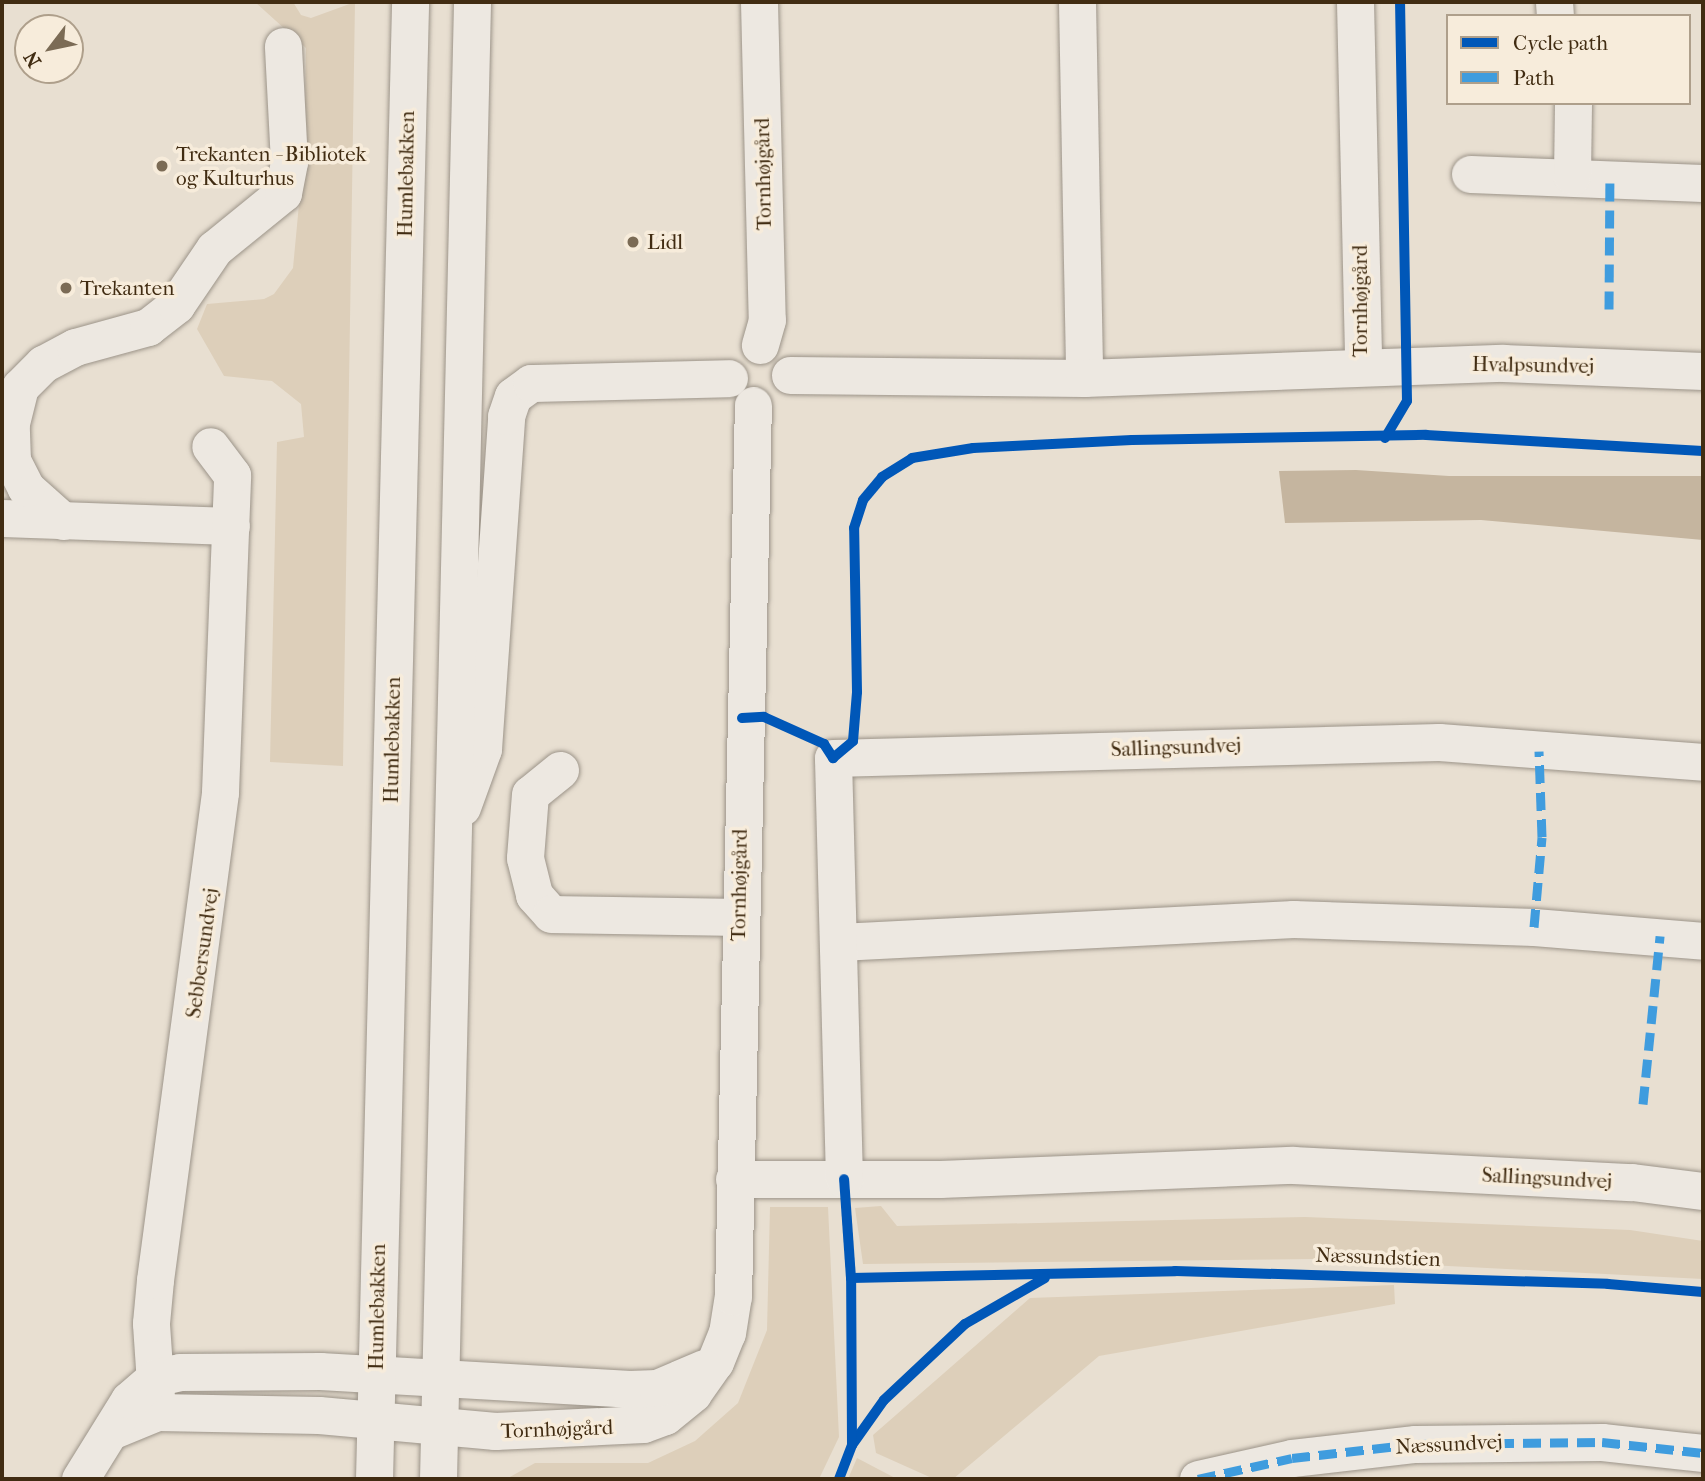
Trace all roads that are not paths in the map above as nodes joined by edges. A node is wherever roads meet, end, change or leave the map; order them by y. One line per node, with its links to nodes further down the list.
1 (410, 2): 32 (street, Humlebakken)
2 (472, 2): 24 (street)
3 (759, 2): 11 (street, Tornhøjgård)
4 (1077, 2): 16 (street)
5 (1355, 2): 12 (street, Tornhøjgård)
6 (283, 46): 20 (street)
7 (1573, 105): 9 (street)
8 (1470, 174): 9 (street)
9 (1572, 176): 10 (street)
10 (1703, 183)
11 (760, 345): 14 (street); 15 (street)
12 (1363, 366): 13 (street, Hvalpsundvej); 16 (street, Tornhøjgård)
13 (1703, 371)
14 (790, 375): 16 (street, Tornhøjgård); 17 (street)
15 (729, 378): 17 (street); 24 (street)
16 (1084, 378)
17 (753, 405): 25 (street, Tornhøjgård)
18 (210, 446): 21 (street, Sebbersundvej)
19 (2, 518): 20 (street)
20 (63, 522): 21 (street)
21 (231, 526): 34 (street, Sebbersundvej)
22 (1703, 762): 27 (street, Sallingsundvej)
23 (560, 770): 25 (street)
24 (451, 838): 33 (street)
25 (739, 916): 28 (street, Tornhøjgård)
26 (1703, 941): 27 (street)
27 (839, 942): 29 (street, Sallingsundvej)
28 (734, 1179): 29 (street, Sallingsundvej); 31 (street, Tornhøjgård)
29 (844, 1179): 30 (street, Sallingsundvej)
30 (1703, 1191)
31 (715, 1362): 33 (street, Tornhøjgård); 36 (street, Tornhøjgård)
32 (376, 1375): 33 (street, Tornhøjgård); 34 (street); 35 (street, Humlebakken)
33 (439, 1380): 36 (street)
34 (155, 1395): 35 (street); 38 (street)
35 (375, 1420): 36 (street, Tornhøjgård); 39 (street, Humlebakken)
36 (438, 1426): 40 (street)
37 (1703, 1453): 41 (street, Næssundvej)
38 (80, 1479)
39 (374, 1479)
40 (438, 1479)
41 (1198, 1479)

